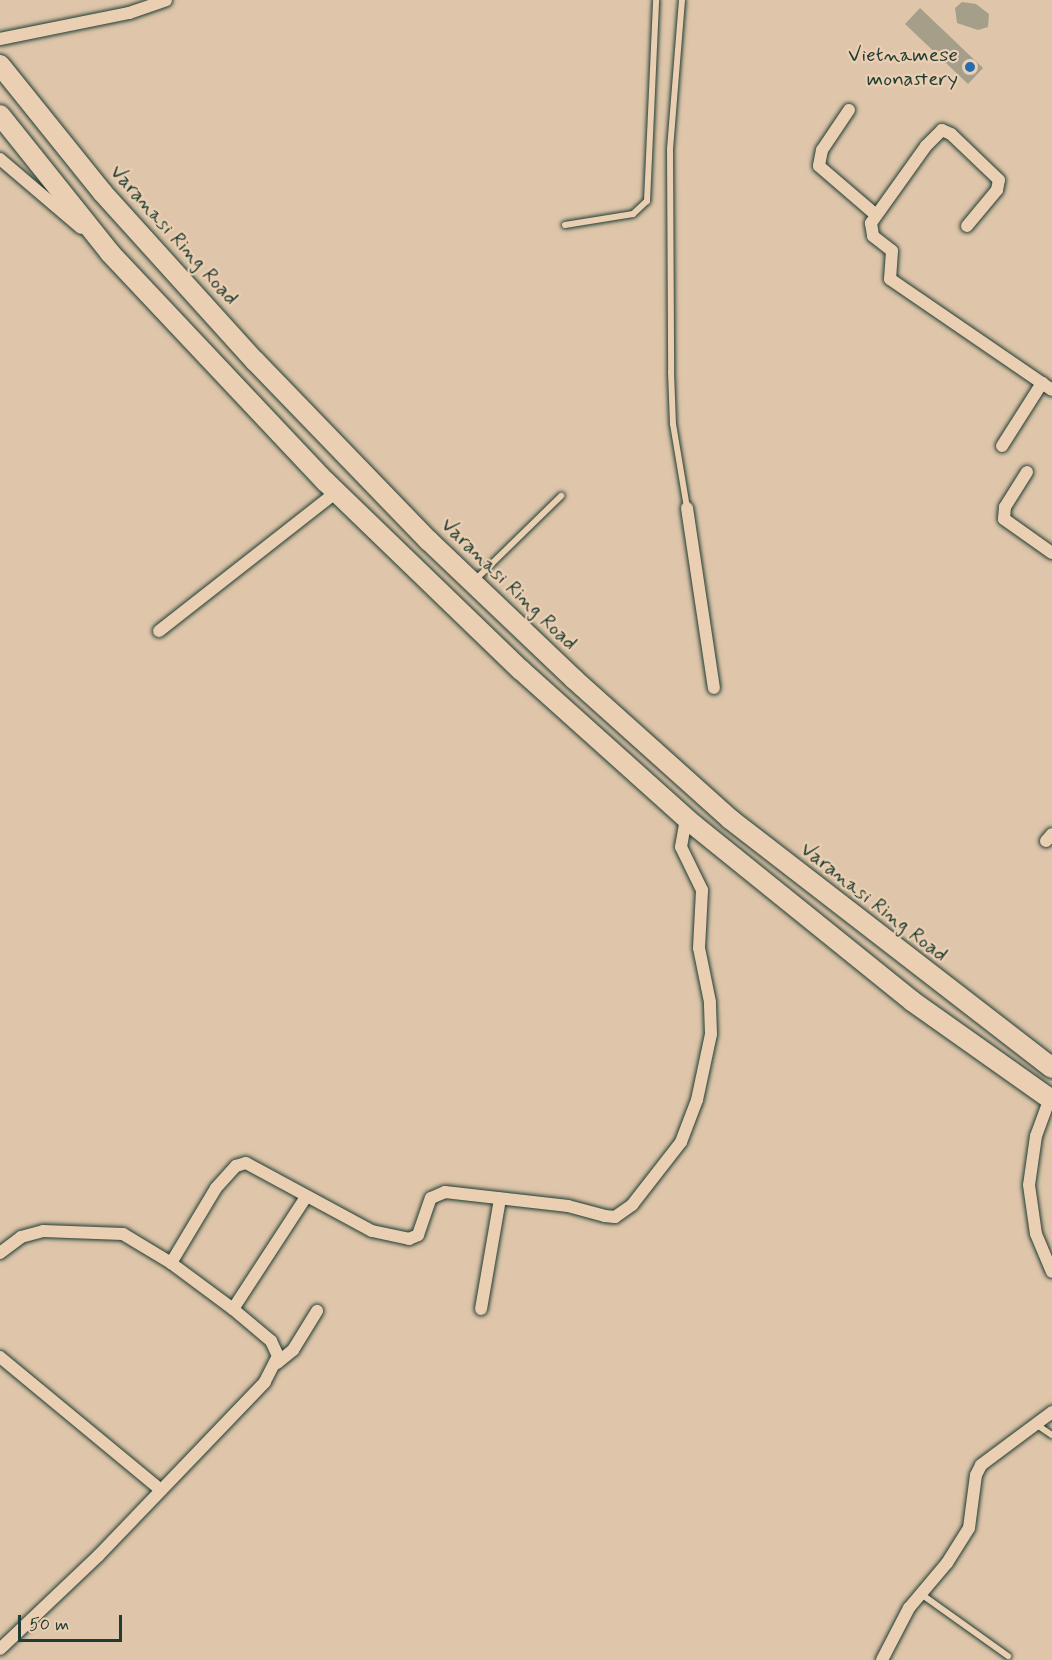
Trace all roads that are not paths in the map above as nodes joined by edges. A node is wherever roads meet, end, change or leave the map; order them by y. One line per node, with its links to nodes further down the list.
1 (166, 0): 4 (street)
2 (656, 0): 10 (lane)
3 (682, 0): 18 (lane)
4 (0, 39)
5 (0, 65): 20 (highway, Varanasi Ring Road)
6 (849, 110): 9 (street)
7 (0, 115): 12 (highway)
8 (0, 159): 12 (street)
9 (876, 215): 11 (street); 13 (street)
10 (565, 225)
11 (967, 226)
12 (110, 253): 16 (highway)
13 (1047, 387): 14 (street)
14 (1002, 446)
15 (1027, 472): 19 (street)
16 (336, 492): 21 (street); 23 (highway)
17 (561, 496): 20 (lane)
18 (687, 508): 22 (street)
19 (1052, 553)
20 (472, 582): 24 (highway, Varanasi Ring Road)
21 (159, 631)
22 (714, 688)
23 (686, 818): 25 (highway); 27 (street)
24 (1051, 1066)
25 (1051, 1099): 30 (street)
26 (306, 1197): 27 (street); 29 (street); 31 (street)
27 (500, 1199): 32 (street)
28 (0, 1253): 29 (street)
29 (171, 1263): 31 (street)
30 (1052, 1272)
31 (233, 1309): 35 (street)
32 (481, 1309)
33 (317, 1311): 35 (street)
34 (0, 1357): 39 (street)
35 (277, 1363): 39 (street)
36 (1052, 1412): 37 (street)
37 (1037, 1425): 38 (lane); 40 (street)
38 (1052, 1435)
39 (161, 1490): 41 (street)
40 (921, 1594): 42 (lane); 43 (street)
41 (0, 1649)
42 (1008, 1656)
43 (882, 1660)

